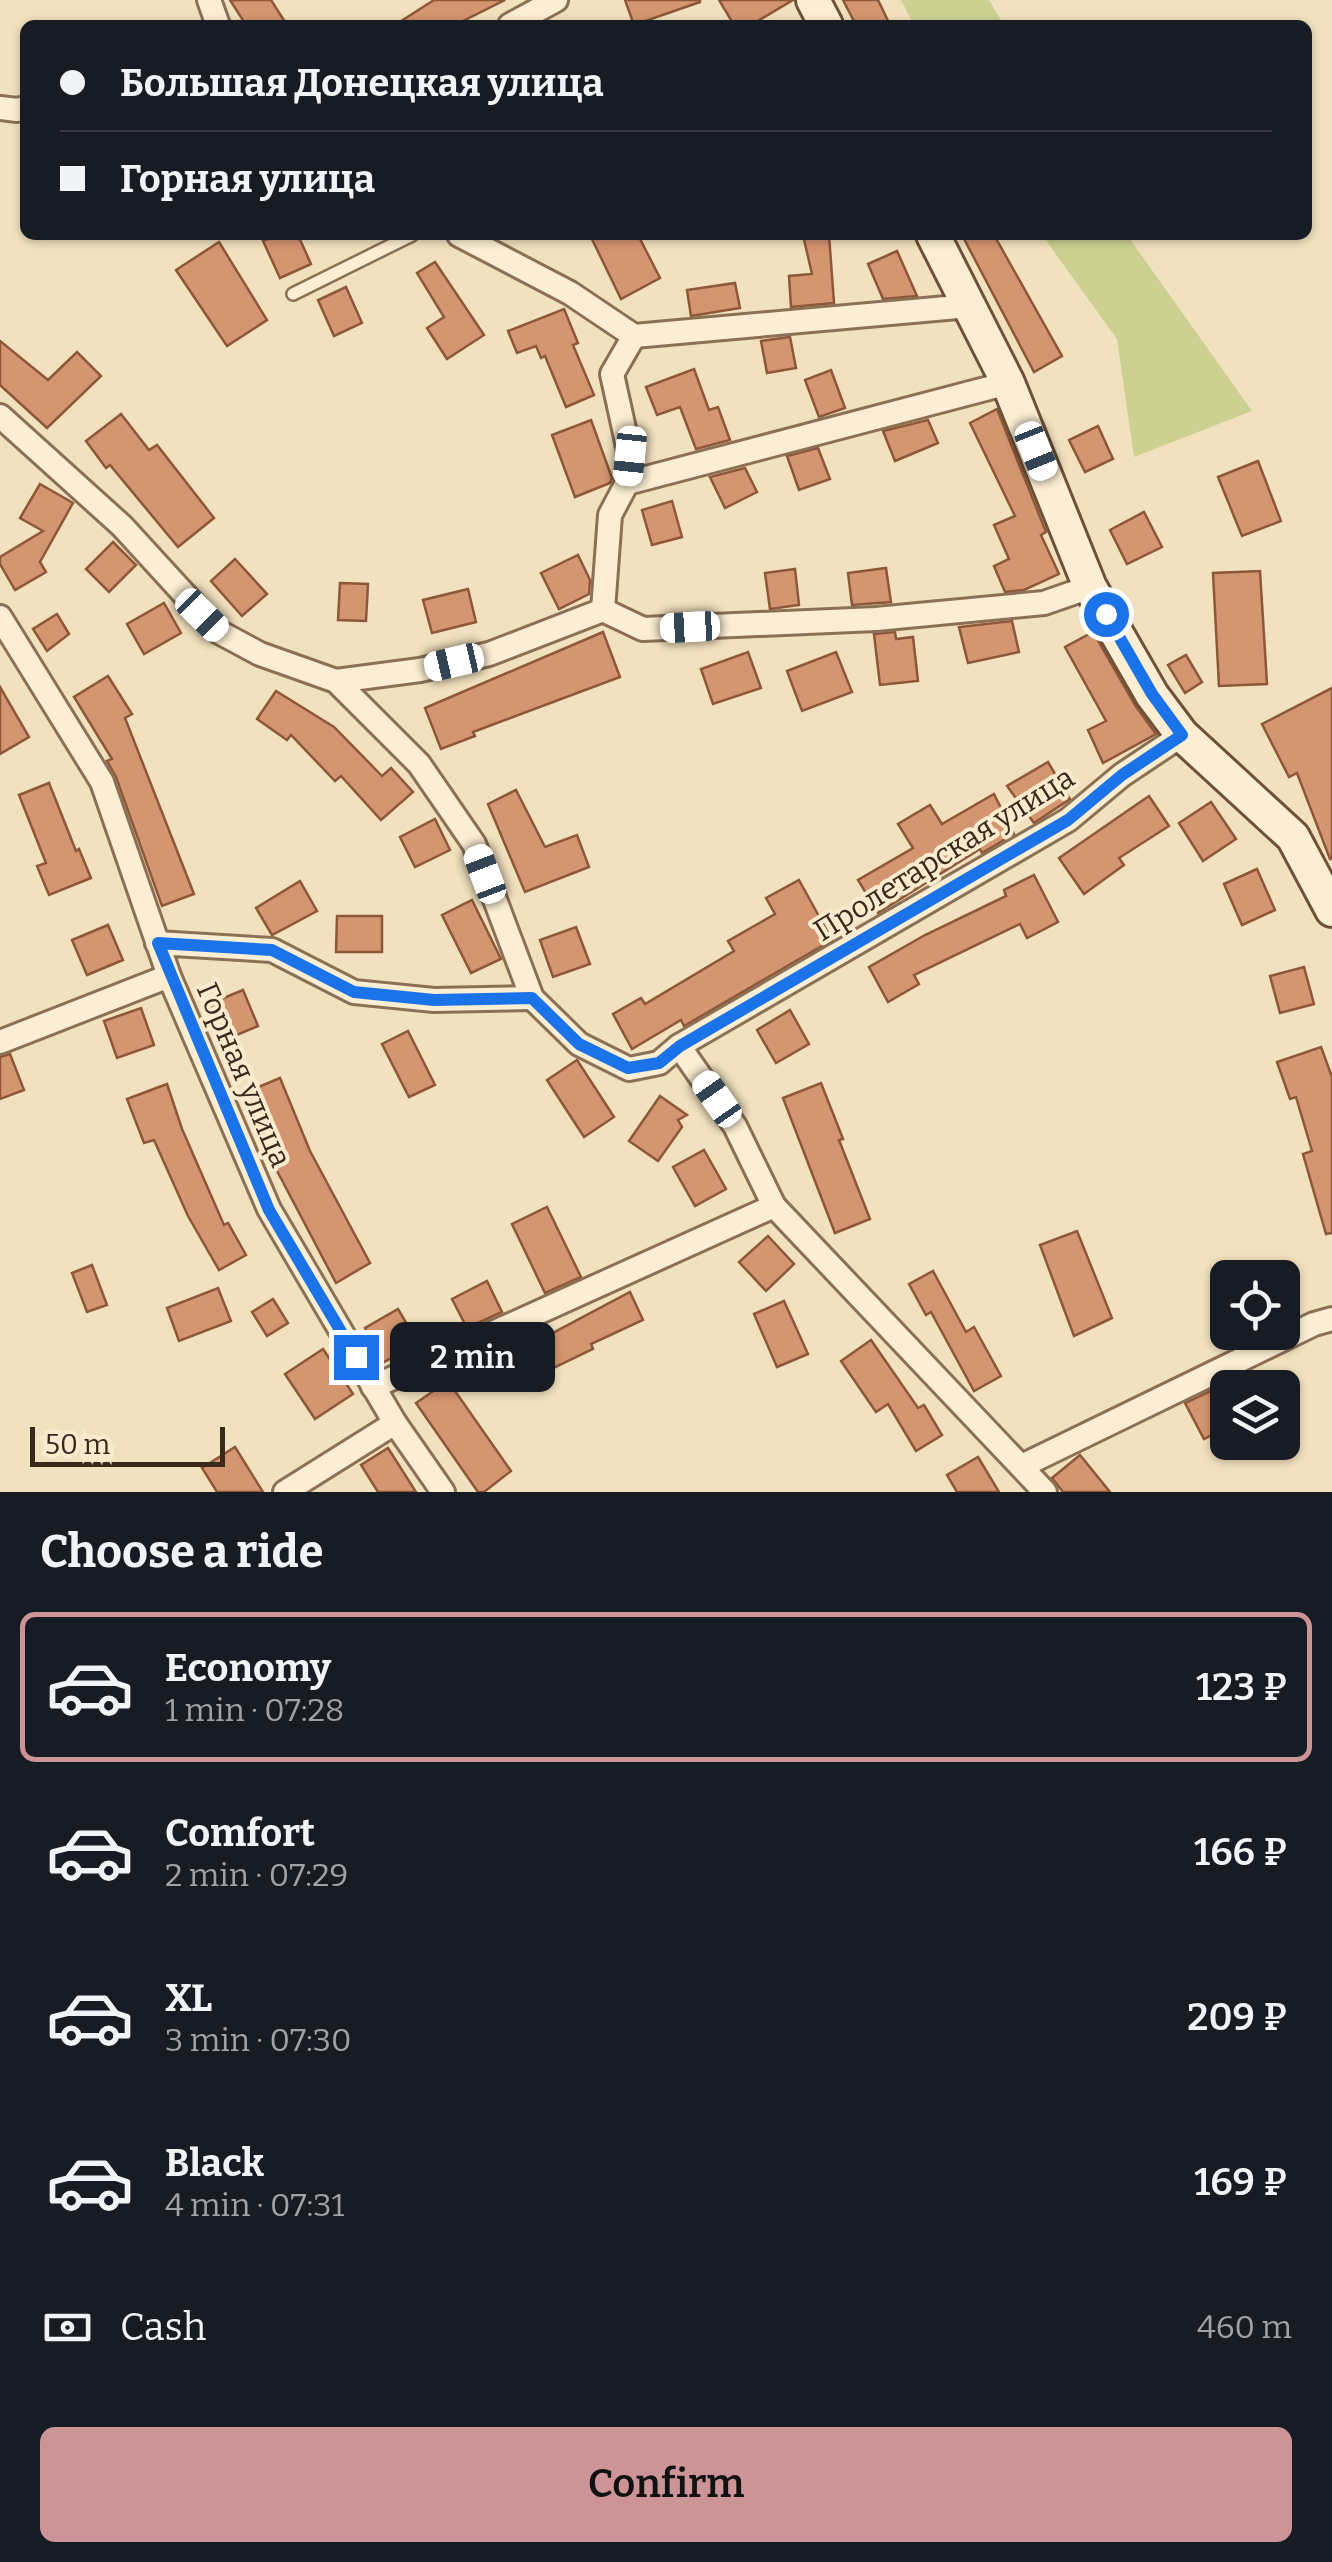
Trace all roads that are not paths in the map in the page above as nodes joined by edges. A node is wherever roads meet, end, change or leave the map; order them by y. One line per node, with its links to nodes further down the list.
1 (556, 0): 2 (street)
2 (519, 20)
3 (402, 240): 6 (lane)
4 (469, 240): 8 (street)
5 (936, 240): 7 (street)
6 (292, 294)
7 (969, 306): 8 (street); 9 (street)
8 (634, 336): 11 (street)
9 (1008, 383): 11 (street); 12 (street)
10 (0, 416): 15 (street, Пролетарская улица)
11 (627, 483): 13 (street)
12 (1090, 587): 13 (street); 16 (street)
13 (603, 610): 15 (street)
14 (0, 617): 18 (street, Горная улица)
15 (336, 681): 20 (street, Пролетарская улица)
16 (1182, 735): 17 (street); 22 (street, Пролетарская улица)
17 (1332, 910)
18 (158, 943): 19 (street, Горная улица); 20 (street)
19 (169, 976): 21 (street); 25 (street, Горная улица)
20 (532, 998): 22 (street, Пролетарская улица)
21 (0, 1042)
22 (680, 1046): 23 (street)
23 (774, 1206): 25 (street); 27 (street)
24 (1332, 1319): 27 (street)
25 (373, 1387): 26 (street, Горная улица)
26 (395, 1423): 28 (street); 29 (street, Горная улица)
27 (1022, 1466): 30 (street)
28 (285, 1492)
29 (444, 1492)
30 (1045, 1492)

